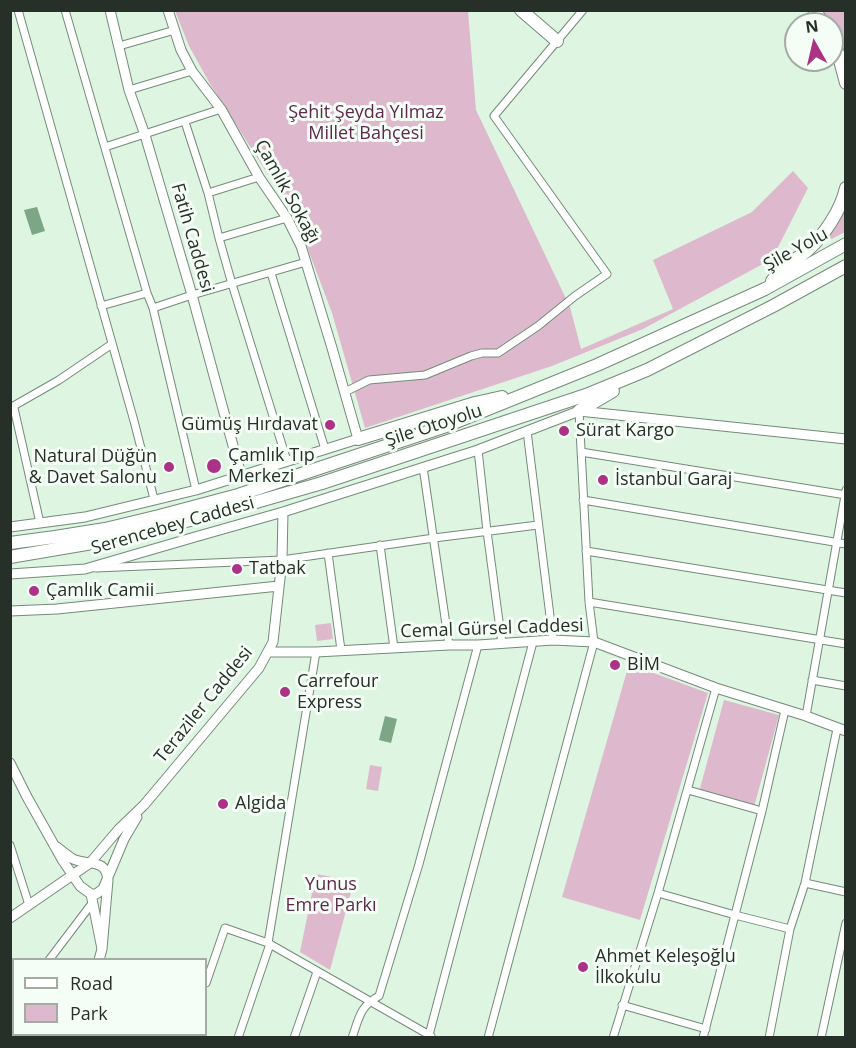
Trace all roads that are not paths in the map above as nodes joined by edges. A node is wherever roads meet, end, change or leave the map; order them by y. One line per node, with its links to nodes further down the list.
1 (18, 10): 29 (street)
2 (65, 10): 15 (street)
3 (110, 10): 9 (street, Fatih Caddesi)
4 (168, 10): 7 (street, Çamlık Sokağı)
5 (521, 10): 8 (highway)
6 (583, 10): 8 (street)
7 (175, 30): 9 (street); 10 (street, Çamlık Sokağı)
8 (557, 41): 34 (street)
9 (118, 46): 11 (street, Fatih Caddesi)
10 (192, 71): 11 (street); 12 (street, Çamlık Sokağı)
11 (129, 90): 14 (street, Fatih Caddesi)
12 (221, 109): 13 (street); 16 (street, Çamlık Sokağı)
13 (185, 122): 14 (street); 18 (street)
14 (145, 135): 15 (street); 28 (street, Fatih Caddesi)
15 (105, 147): 27 (street)
16 (259, 177): 18 (street); 19 (street, Çamlık Sokağı)
17 (846, 188): 26 (highway)
18 (208, 193): 20 (street)
19 (287, 218): 20 (street); 22 (street, Çamlık Sokağı)
20 (219, 238): 25 (street)
21 (846, 244): 26 (highway, Şile Yolu)
22 (306, 262): 24 (street); 34 (street, Çamlık Sokağı)
23 (846, 266): 32 (highway, Şile Otoyolu)
24 (272, 273): 25 (street); 40 (street)
25 (232, 284): 28 (street); 43 (street)
26 (765, 289): 33 (highway, Şile Otoyolu)
27 (147, 293): 29 (street); 30 (street)
28 (192, 295): 30 (street); 45 (street, Fatih Caddesi)
29 (101, 306): 31 (street)
30 (153, 309): 46 (street)
31 (112, 344): 35 (street); 49 (street)
32 (647, 369): 36 (highway); 63 (highway, Şile Otoyolu)
33 (536, 389): 38 (highway); 57 (highway, Şile Otoyolu)
34 (345, 392): 38 (street, Çamlık Sokağı)
35 (12, 408): 52 (street)
36 (579, 411): 37 (street, Serencebey Caddesi); 39 (street); 42 (street)
37 (527, 431): 41 (street, Serencebey Caddesi); 53 (street)
38 (358, 439): 40 (street)
39 (846, 439)
40 (325, 449): 43 (street)
41 (478, 450): 44 (street, Serencebey Caddesi); 55 (street)
42 (581, 452): 48 (street); 50 (street)
43 (287, 461): 45 (street)
44 (423, 467): 51 (street, Serencebey Caddesi); 56 (street)
45 (241, 475): 46 (street)
46 (196, 490): 49 (street)
47 (846, 490): 48 (street)
48 (845, 495): 58 (street)
49 (154, 499): 52 (street)
50 (583, 500): 58 (street); 61 (street)
51 (283, 512): 64 (street, Teraziler Caddesi); 65 (street, Serencebey Caddesi)
52 (40, 523): 54 (street)
53 (538, 525): 55 (street); 72 (street)
54 (10, 527)
55 (487, 531): 56 (street); 76 (street)
56 (434, 538): 60 (street); 78 (street)
57 (10, 543)
58 (836, 543): 59 (street); 68 (street)
59 (846, 544)
60 (380, 545): 62 (street); 80 (street)
61 (586, 551): 68 (street); 70 (street)
62 (328, 553): 64 (street); 81 (street)
63 (10, 557)
64 (282, 560): 65 (street); 67 (street, Teraziler Caddesi)
65 (85, 568): 66 (street, Serencebey Caddesi)
66 (10, 574)
67 (279, 586): 71 (street); 82 (street, Teraziler Caddesi)
68 (827, 590): 69 (street); 73 (street)
69 (846, 592)
70 (589, 602): 73 (street); 75 (street)
71 (10, 612)
72 (553, 640): 74 (street, Cemal Gürsel Caddesi); 75 (street, Cemal Gürsel Caddesi)
73 (819, 640): 77 (street); 84 (street)
74 (533, 642): 76 (street, Cemal Gürsel Caddesi); 117 (street)
75 (594, 642): 86 (street, Cemal Gürsel Caddesi); 121 (street)
76 (502, 644): 79 (street, Cemal Gürsel Caddesi)
77 (846, 644)
78 (448, 645): 79 (street, Cemal Gürsel Caddesi); 80 (street, Cemal Gürsel Caddesi)
79 (478, 645): 114 (street)
80 (394, 648): 81 (street, Cemal Gürsel Caddesi)
81 (341, 650): 83 (street, Cemal Gürsel Caddesi)
82 (268, 652): 83 (street, Cemal Gürsel Caddesi); 92 (street, Teraziler Caddesi)
83 (316, 652): 108 (street)
84 (812, 680): 85 (street); 88 (street)
85 (846, 686)
86 (717, 688): 87 (street, Cemal Gürsel Caddesi); 91 (street)
87 (785, 710): 88 (street, Cemal Gürsel Caddesi); 93 (street)
88 (806, 716): 89 (street, Cemal Gürsel Caddesi)
89 (841, 730): 99 (street)
90 (10, 764): 95 (street)
91 (688, 790): 93 (street); 101 (street)
92 (144, 805): 96 (street, Teraziler Caddesi); 98 (street, Teraziler Caddesi)
93 (762, 811): 104 (street)
94 (10, 845): 103 (street)
95 (55, 846): 96 (street); 97 (street)
96 (90, 863): 97 (street, Teraziler Caddesi); 98 (street)
97 (73, 874): 102 (street); 103 (street, Teraziler Caddesi)
98 (108, 880): 102 (street); 109 (street)
99 (805, 883): 100 (street); 107 (street)
100 (846, 892)
101 (658, 893): 104 (street); 115 (street)
102 (92, 898): 109 (street); 110 (street)
103 (29, 905): 105 (street, Teraziler Caddesi)
104 (735, 915): 107 (street); 116 (street)
105 (10, 918)
106 (846, 923): 125 (street)
107 (790, 929): 124 (street)
108 (269, 944): 112 (street); 113 (street); 118 (street)
109 (102, 949): 111 (street)
110 (50, 958)
111 (100, 958)
112 (317, 972): 114 (street); 119 (street)
113 (207, 980)
114 (369, 1001): 117 (street); 120 (street)
115 (622, 1005): 116 (street); 122 (street)
116 (706, 1029): 123 (street)
117 (431, 1036)
118 (238, 1038)
119 (294, 1038)
120 (352, 1038)
121 (488, 1038)
122 (613, 1038)
123 (704, 1038)
124 (769, 1038)
125 (821, 1038)

